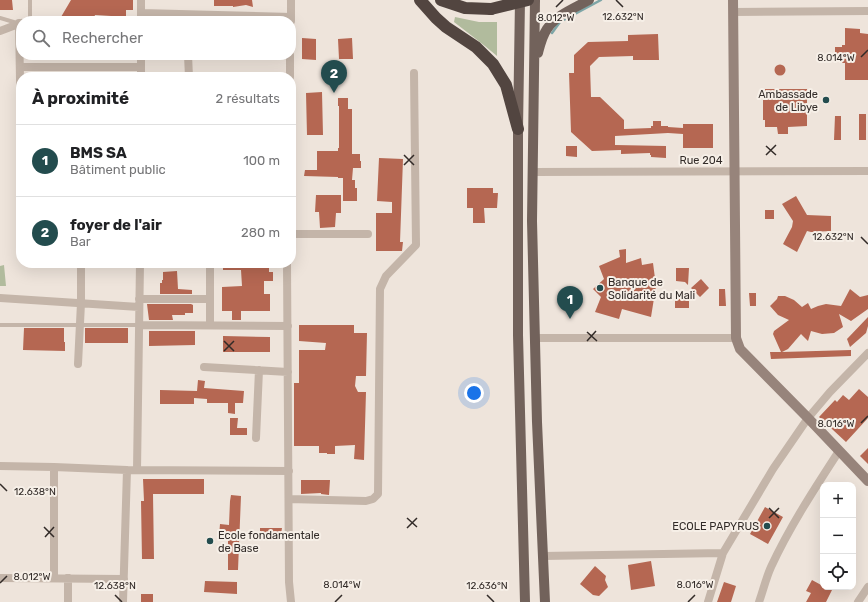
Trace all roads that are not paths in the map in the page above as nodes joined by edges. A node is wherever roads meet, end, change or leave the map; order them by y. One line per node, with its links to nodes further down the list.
1 (30, 0): 13 (lane)
2 (141, 0): 14 (street)
3 (291, 0): 15 (street)
4 (420, 0): 32 (highway)
5 (441, 0): 7 (highway, bridge)
6 (520, 0): 32 (main road)
7 (528, 0)
8 (535, 0): 26 (main road)
9 (589, 0): 26 (main road)
10 (733, 0): 12 (street)
11 (868, 11): 12 (street)
12 (734, 12): 34 (street)
13 (30, 16)
14 (141, 16)
15 (291, 16)
16 (0, 18): 17 (lane)
17 (16, 22)
18 (16, 25): 19 (street)
19 (0, 31)
20 (20, 60): 24 (street)
21 (141, 60): 25 (street)
22 (188, 60): 29 (street)
23 (290, 60): 30 (street)
24 (20, 67): 25 (street); 27 (street)
25 (141, 67): 28 (street)
26 (534, 68): 35 (main road)
27 (20, 72)
28 (141, 72)
29 (189, 72)
30 (290, 72)
31 (414, 73): 67 (street)
32 (518, 129): 78 (main road)
33 (868, 170): 34 (street, Rue 204)
34 (734, 171): 35 (street, Rue 204); 52 (street)
35 (534, 172): 51 (main road)
36 (296, 234): 37 (street)
37 (368, 234)
38 (81, 268): 44 (street)
39 (140, 268): 45 (street)
40 (210, 268): 43 (street)
41 (287, 268): 50 (street)
42 (0, 298): 44 (street)
43 (210, 299): 45 (street); 49 (street)
44 (81, 303): 45 (street); 47 (street)
45 (139, 303): 48 (street)
46 (0, 325): 47 (lane)
47 (80, 325): 48 (lane); 54 (street)
48 (139, 325): 49 (street); 64 (street)
49 (210, 325): 50 (street)
50 (288, 326): 57 (street)
51 (535, 338): 52 (street); 69 (main road)
52 (736, 338): 58 (street)
53 (868, 352): 58 (street)
54 (78, 364)
55 (204, 367): 56 (street)
56 (260, 370): 57 (street); 59 (street)
57 (288, 372): 65 (street)
58 (808, 418): 60 (street); 68 (street)
59 (256, 438)
60 (840, 451): 66 (street); 81 (street)
61 (0, 466): 62 (street)
62 (54, 467): 63 (street); 71 (street)
63 (127, 470): 64 (street); 73 (street)
64 (137, 470): 65 (street)
65 (289, 471): 67 (street)
66 (867, 479)
67 (289, 499): 77 (street)
68 (723, 553): 69 (street); 80 (street)
69 (544, 556): 79 (main road)
70 (0, 578): 71 (street)
71 (54, 578): 72 (street)
72 (68, 578): 73 (street); 75 (street)
73 (124, 579): 76 (street)
74 (868, 588): 82 (street)
75 (68, 602)
76 (123, 602)
77 (291, 602)
78 (525, 602)
79 (546, 602)
80 (708, 602)
81 (759, 602)
82 (858, 602)

